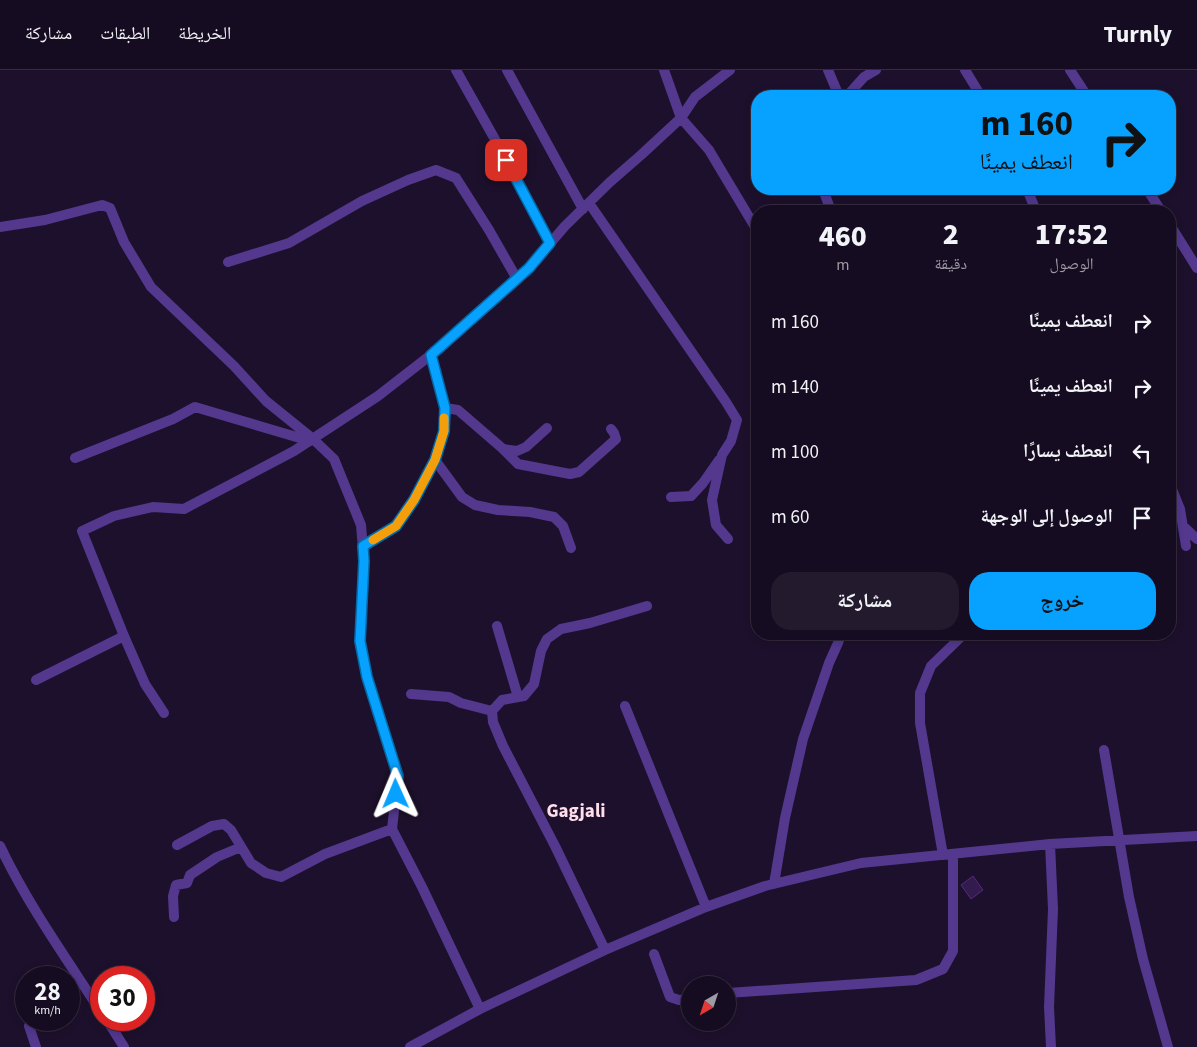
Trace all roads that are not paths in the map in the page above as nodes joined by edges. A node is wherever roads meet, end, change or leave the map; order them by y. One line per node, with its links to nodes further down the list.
1 (456, 70): 18 (street)
2 (507, 70): 14 (street)
3 (664, 70): 13 (street)
4 (730, 70): 13 (street)
5 (828, 70): 9 (street)
6 (876, 70): 10 (street)
7 (965, 70): 11 (street)
8 (1070, 70): 12 (street)
9 (836, 90)
10 (853, 90)
11 (977, 90)
12 (1083, 90)
13 (681, 118): 14 (street); 15 (street)
14 (586, 206): 18 (street); 28 (street)
15 (751, 220)
16 (0, 227): 26 (street)
17 (1176, 235): 20 (street)
18 (550, 243): 21 (street)
19 (228, 262): 21 (street)
20 (1197, 268)
21 (517, 279): 22 (street)
22 (431, 355): 23 (street); 26 (street)
23 (445, 408): 27 (street); 30 (street)
24 (547, 428): 27 (street)
25 (611, 429): 27 (street)
26 (311, 440): 29 (street); 36 (street); 41 (street)
27 (502, 448)
28 (722, 455): 31 (street); 34 (street)
29 (75, 458)
30 (435, 460): 36 (street); 38 (street)
31 (671, 497)
32 (1176, 499): 33 (street)
33 (1183, 526): 35 (street); 37 (street)
34 (728, 539)
35 (1197, 539)
36 (363, 546): 51 (street)
37 (1186, 546)
38 (571, 548)
39 (647, 606): 46 (street)
40 (497, 626): 46 (street)
41 (124, 636): 44 (street); 49 (street)
42 (839, 640): 59 (street)
43 (958, 640): 58 (street)
44 (36, 680)
45 (411, 694): 48 (street)
46 (518, 697): 48 (street)
47 (625, 706): 60 (street)
48 (492, 711): 62 (street)
49 (164, 713)
50 (1104, 750): 53 (street)
51 (392, 829): 57 (street); 67 (street)
52 (1197, 836): 53 (street)
53 (1120, 840): 54 (street); 74 (street)
54 (1050, 844): 58 (street); 73 (street)
55 (178, 845): 57 (street)
56 (0, 846): 65 (street)
57 (241, 847): 61 (street)
58 (948, 855): 59 (street); 64 (street)
59 (774, 884): 60 (street)
60 (706, 907): 62 (street)
61 (174, 917)
62 (605, 950): 67 (street)
63 (654, 954): 66 (street)
64 (736, 992)
65 (90, 995)
66 (681, 1000)
67 (480, 1009): 72 (street)
68 (31, 1031): 70 (street)
69 (113, 1031): 71 (street)
70 (36, 1047)
71 (124, 1047)
72 (410, 1047)
73 (1051, 1047)
74 (1168, 1047)

